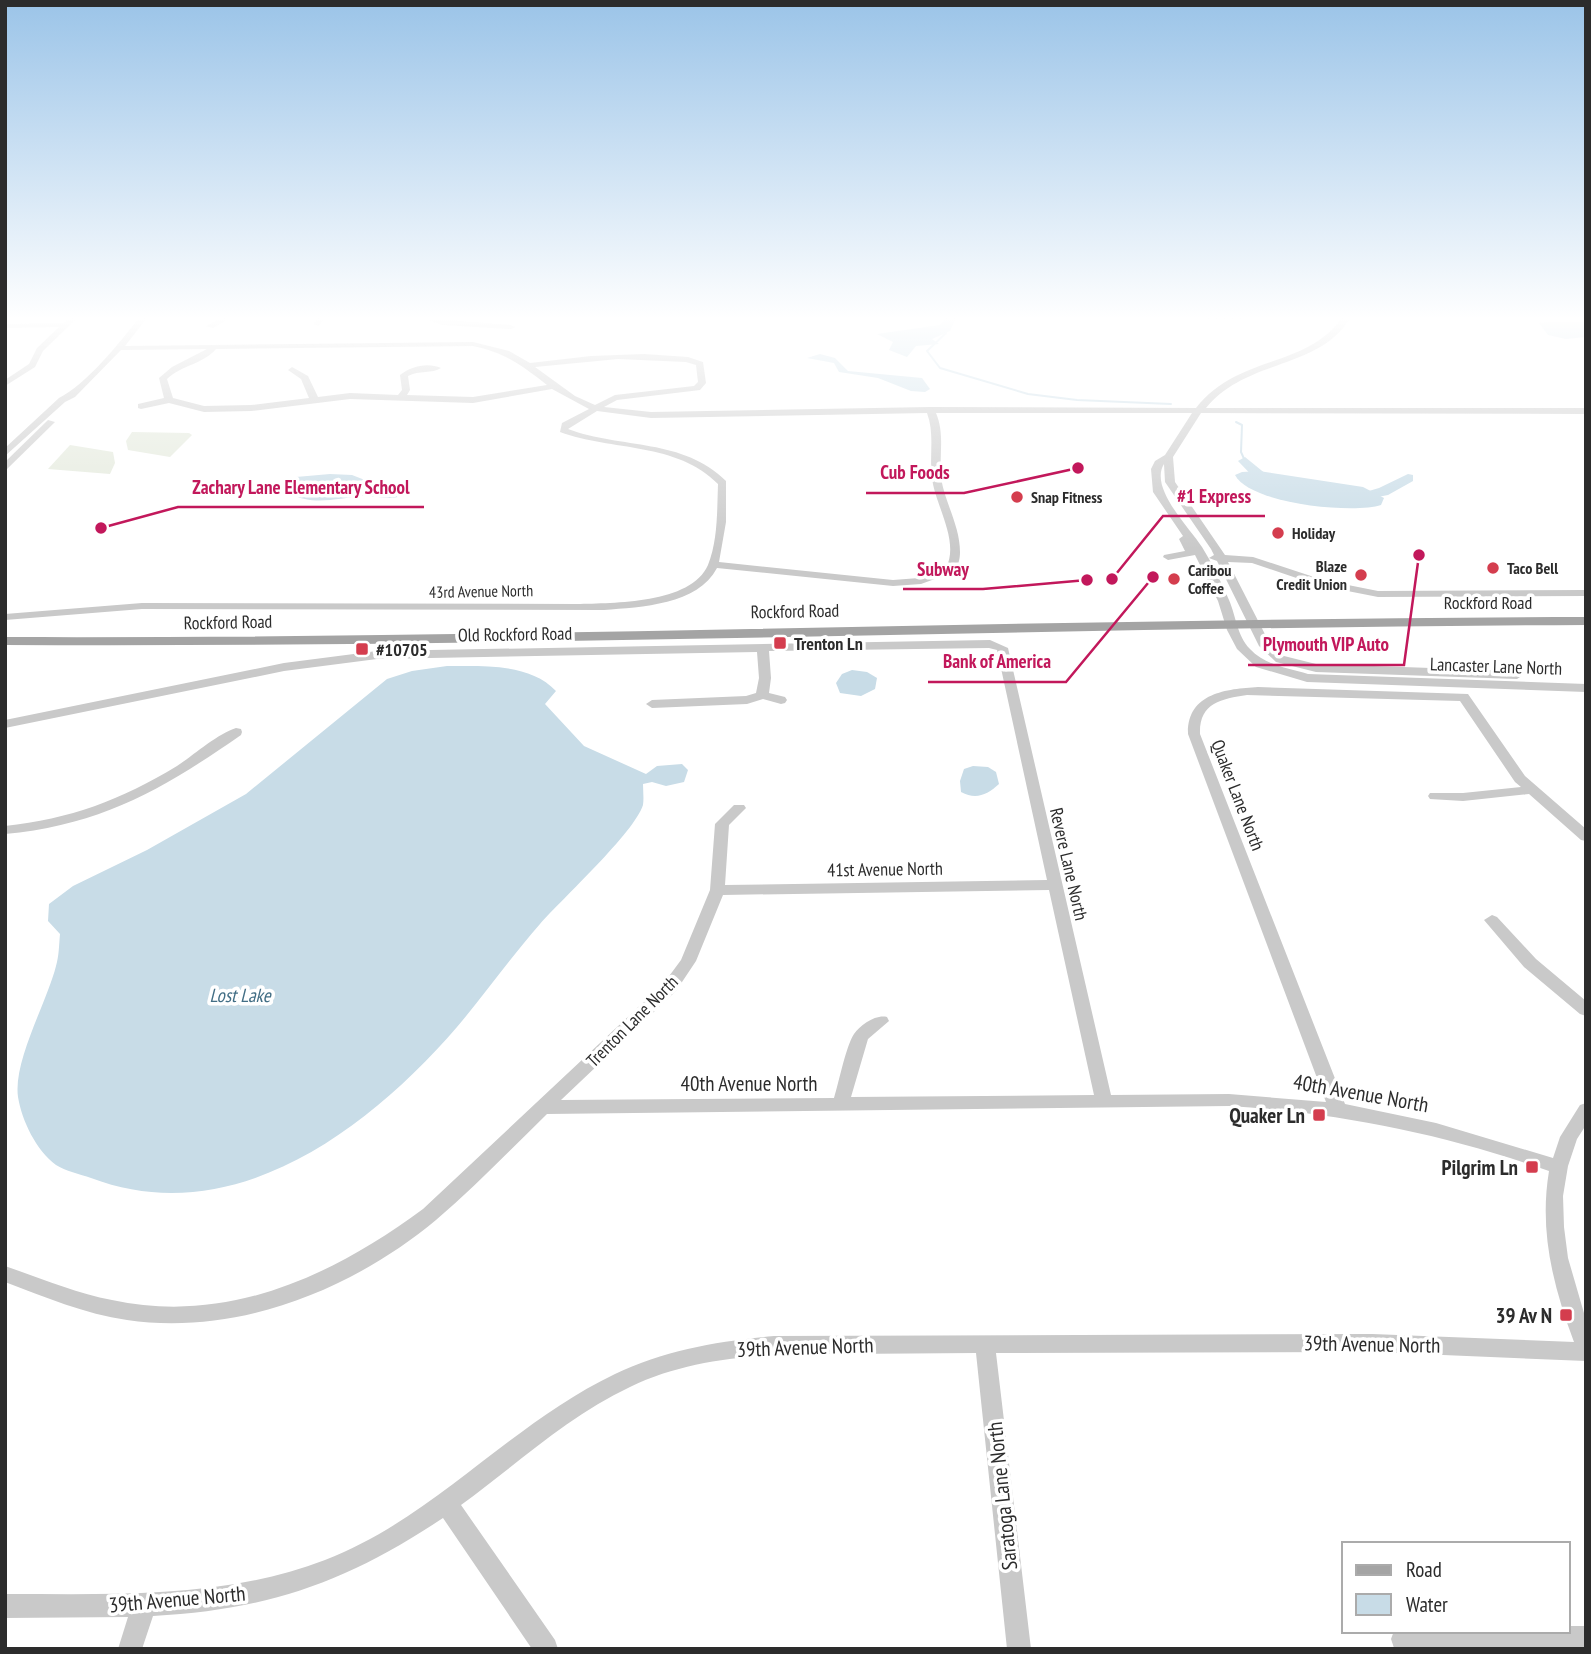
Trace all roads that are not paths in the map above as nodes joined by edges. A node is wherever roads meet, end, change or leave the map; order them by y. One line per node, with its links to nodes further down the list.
1 (72, 395): 17 (street); 19 (street)
2 (168, 395): 11 (street)
3 (312, 395): 9 (street)
4 (403, 395): 10 (street)
5 (501, 395): 10 (street)
6 (567, 395): 13 (street)
7 (626, 395): 13 (street)
8 (1215, 395): 15 (street)
9 (314, 399): 10 (street); 11 (street)
10 (400, 399)
11 (169, 400): 12 (street)
12 (141, 406)
13 (594, 407): 14 (street); 23 (street)
14 (930, 410): 15 (street); 23 (street)
15 (1201, 411): 16 (street); 18 (street)
16 (1586, 411)
17 (5, 453)
18 (1168, 457): 20 (street, Lancaster Lane North); 21 (street, Lancaster Lane North)
19 (5, 468)
20 (1185, 528): 22 (street, Lancaster Lane North); 22 (street)
21 (1221, 558): 22 (street); 24 (street); 28 (street, Lancaster Lane North)
22 (1204, 561): 27 (street, Lancaster Lane North)
23 (715, 565): 26 (street, 43rd Avenue North)
24 (1586, 593)
25 (1586, 610): 28 (main road, Rockford Road)
26 (5, 617)
27 (1230, 617): 28 (main road, Rockford Road); 30 (main road, Rockford Road); 31 (main road, Rockford Road); 35 (street, Lancaster Lane North)
28 (1250, 617): 29 (main road, Rockford Road); 34 (street, Lancaster Lane North)
29 (1586, 621)
30 (5, 631)
31 (5, 641)
32 (990, 644): 33 (street, Old Rockford Road); 46 (street, Revere Lane North)
33 (763, 647): 36 (street); 39 (street, Old Rockford Road)
34 (1586, 679)
35 (1586, 688)
36 (762, 695): 37 (street); 38 (street)
37 (781, 700)
38 (652, 704)
39 (5, 724)
40 (236, 732): 44 (street)
41 (1532, 790): 42 (street); 45 (street); 54 (street, Quaker Lane North)
42 (1435, 796)
43 (738, 808): 47 (street, Trenton Lane North)
44 (5, 830)
45 (1586, 837)
46 (1054, 885): 47 (street, 41st Avenue North); 51 (street, Revere Lane North)
47 (717, 890): 53 (street, Trenton Lane North)
48 (1492, 920): 49 (street)
49 (1586, 1010)
50 (881, 1021): 52 (street)
51 (1104, 1101): 52 (street, 40th Avenue North); 54 (street, 40th Avenue North)
52 (840, 1105): 53 (street, 40th Avenue North)
53 (545, 1107): 57 (street)
54 (1337, 1107): 56 (street, 40th Avenue North)
55 (1586, 1110): 56 (street)
56 (1558, 1167): 59 (street)
57 (5, 1274)
58 (985, 1344): 59 (street, 39th Avenue North); 60 (street, 39th Avenue North); 67 (street, Saratoga Lane North)
59 (1586, 1350)
60 (444, 1501): 61 (street, 39th Avenue North); 66 (street)
61 (144, 1605): 62 (street, 39th Avenue North); 65 (street)
62 (5, 1606)
63 (1586, 1638): 64 (street)
64 (1403, 1639)
65 (130, 1649)
66 (547, 1649)
67 (1019, 1649)

